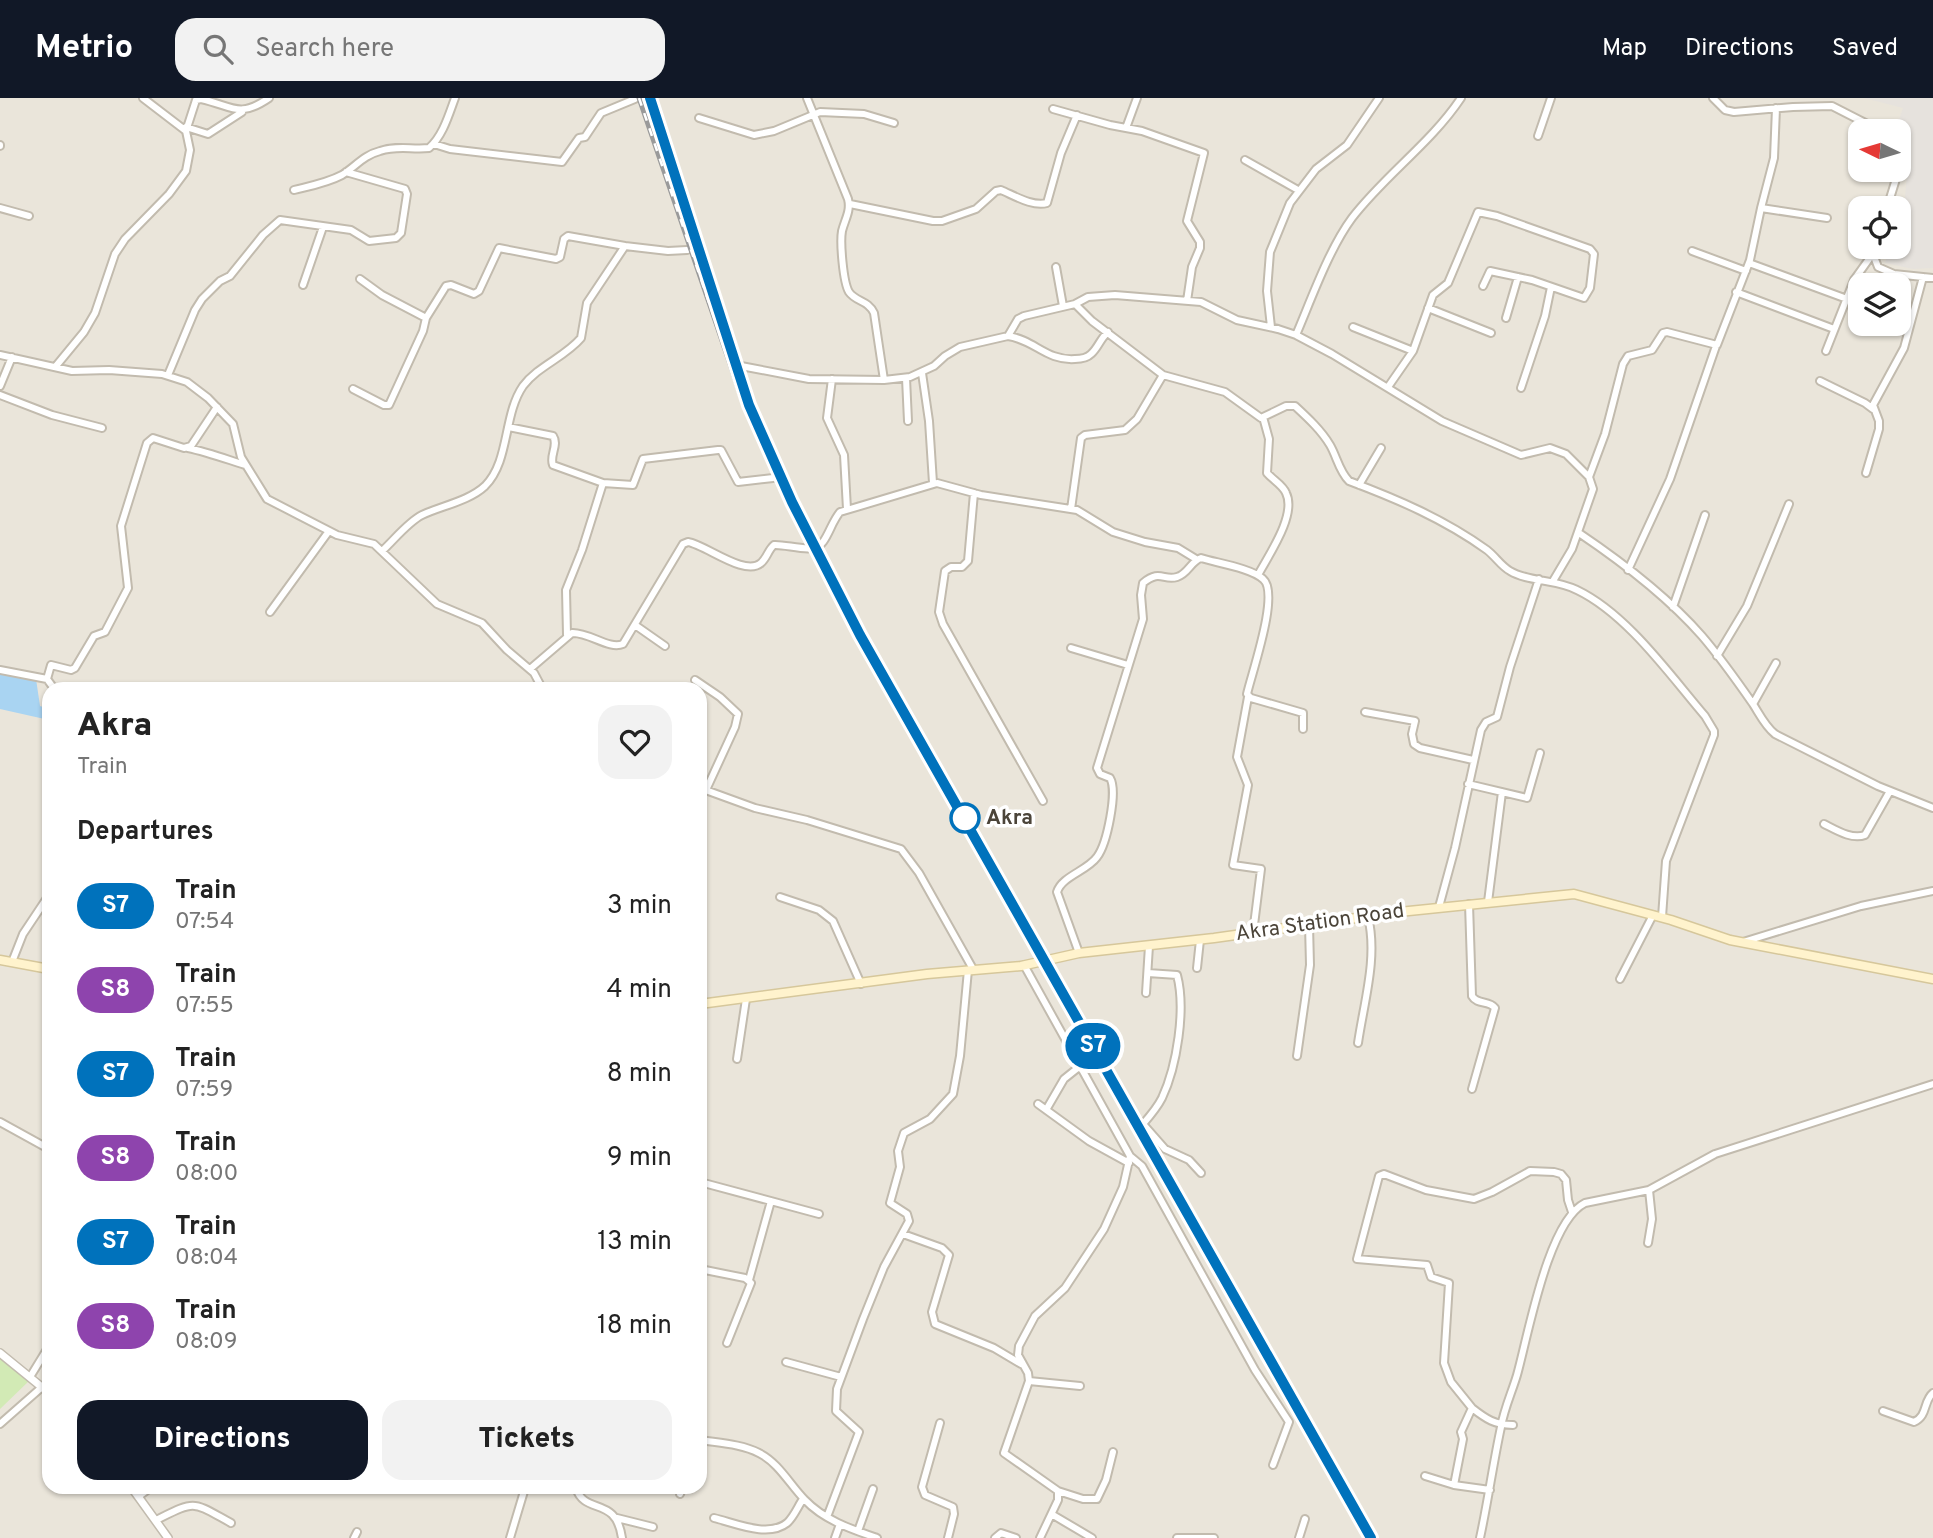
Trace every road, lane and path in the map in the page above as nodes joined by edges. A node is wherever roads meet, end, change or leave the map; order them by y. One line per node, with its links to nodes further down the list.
1 (143, 98): 21 (street)
2 (269, 98): 14 (street)
3 (455, 98): 23 (street)
4 (807, 98): 15 (street)
5 (1136, 98): 20 (street)
6 (1379, 98): 27 (street)
7 (1461, 98): 62 (street)
8 (1551, 98): 22 (street)
9 (1713, 98): 13 (street)
10 (196, 99): 14 (street); 21 (street)
11 (635, 99): 23 (street)
12 (1053, 108): 16 (street)
13 (1776, 108): 18 (street); 30 (street)
14 (244, 111): 21 (street)
15 (813, 113): 17 (street); 19 (street); 28 (street)
16 (1077, 116): 20 (street); 28 (street)
17 (699, 118)
18 (1857, 119)
19 (894, 123)
20 (1126, 128): 50 (street)
21 (186, 129): 68 (street)
22 (1538, 136)
23 (434, 144): 25 (street)
24 (1245, 160): 27 (street)
25 (346, 172): 26 (street); 33 (street)
26 (294, 190)
27 (1298, 190): 56 (street)
28 (850, 204): 75 (street)
29 (0, 208): 31 (street)
30 (1761, 208): 32 (street); 40 (street)
31 (29, 216)
32 (1828, 218)
33 (323, 227): 45 (street); 71 (street)
34 (625, 246): 35 (street); 54 (street); 86 (street)
35 (687, 250)
36 (1692, 251): 40 (street)
37 (1868, 259): 49 (street)
38 (1874, 259): 42 (street)
39 (1056, 267): 52 (street)
40 (1747, 267): 48 (street); 49 (street)
41 (1518, 277): 46 (street); 47 (street); 55 (street)
42 (1923, 277): 43 (street); 83 (street)
43 (1933, 278)
44 (360, 279): 54 (street)
45 (303, 285)
46 (1483, 286)
47 (1551, 287): 53 (street); 79 (street)
48 (1736, 292): 58 (street); 63 (street)
49 (1847, 299): 58 (street)
50 (1187, 301): 51 (street); 56 (street)
51 (1075, 304): 52 (street); 59 (street)
52 (1063, 306): 61 (street)
53 (1428, 308): 60 (street); 64 (street)
54 (426, 318): 80 (street)
55 (1506, 318)
56 (1271, 327): 62 (street)
57 (1353, 327): 64 (street)
58 (1834, 329): 65 (street)
59 (1108, 332): 61 (street); 72 (street)
60 (1491, 333)
61 (1008, 335): 70 (street)
62 (1296, 335): 78 (street)
63 (1716, 346): 92 (street); 106 (street)
64 (1413, 351): 78 (street)
65 (1826, 351)
66 (0, 355): 67 (street)
67 (12, 358): 68 (street); 77 (street)
68 (56, 366): 71 (street)
69 (741, 366): 74 (street)
70 (922, 373): 73 (street); 95 (street)
71 (168, 375): 82 (street)
72 (1163, 375): 84 (street); 100 (street)
73 (906, 378): 75 (street); 85 (street)
74 (832, 379): 75 (street); 99 (street)
75 (884, 380)
76 (1820, 381): 83 (street)
77 (0, 386)
78 (1388, 387): 92 (street)
79 (1521, 388)
80 (354, 389)
81 (0, 395): 87 (street)
82 (217, 407): 88 (street); 90 (street)
83 (1873, 409): 91 (street)
84 (1263, 417): 96 (street); 107 (street)
85 (908, 421)
86 (508, 426): 94 (street); 104 (street)
87 (102, 428)
88 (188, 448): 90 (street); 121 (street)
89 (1381, 448): 96 (street)
90 (245, 465): 102 (street)
91 (1866, 473)
92 (1589, 477): 103 (street)
93 (773, 478): 94 (street)
94 (603, 483): 113 (street)
95 (933, 483): 97 (street); 99 (street)
96 (1359, 485): 108 (street)
97 (974, 493): 100 (street); 138 (street)
98 (1789, 504): 116 (street)
99 (847, 509): 112 (street)
100 (1071, 509): 105 (street)
101 (1705, 514): 110 (street)
102 (328, 531): 104 (street); 111 (street)
103 (1579, 533): 106 (street); 109 (street)
104 (382, 551): 119 (street)
105 (1196, 559): 107 (street); 118 (street)
106 (1628, 570): 110 (street)
107 (1258, 575): 127 (street)
108 (1539, 579): 109 (street); 132 (street)
109 (1553, 581): 147 (street)
110 (1673, 607): 116 (street)
111 (270, 612)
112 (635, 625): 113 (street); 114 (street)
113 (567, 635): 119 (street)
114 (665, 646)
115 (1071, 648): 118 (street)
116 (1717, 656): 128 (street)
117 (1776, 663): 128 (street)
118 (1128, 665): 154 (street)
119 (530, 669): 124 (street)
120 (0, 670): 121 (street)
121 (47, 679): 123 (street)
122 (695, 680): 125 (street)
123 (49, 682)
124 (541, 682)
125 (698, 682)
126 (707, 688): 133 (street)
127 (1248, 697): 130 (street); 150 (street)
128 (1753, 704): 135 (street)
129 (1365, 712): 132 (street)
130 (1303, 729)
131 (1541, 753): 136 (street)
132 (1473, 760): 134 (street)
133 (707, 781)
134 (1468, 784): 136 (street); 146 (street)
135 (1890, 791): 139 (street); 140 (street)
136 (1502, 792): 143 (street)
137 (707, 793): 160 (street)
138 (1043, 801)
139 (1933, 808)
140 (1824, 824)
141 (1933, 891): 152 (street)
142 (780, 897): 164 (street)
143 (1488, 902): 145 (main road, Akra Station Road); 147 (main road, Akra Station Road)
144 (42, 904): 156 (street)
145 (1469, 904): 146 (main road, Akra Station Road); 174 (street)
146 (1439, 907): 148 (main road, Akra Station Road)
147 (1658, 916): 152 (main road, Akra Station Road); 162 (street)
148 (1368, 917): 149 (main road, Akra Station Road); 169 (street)
149 (1309, 925): 150 (main road, Akra Station Road); 170 (street)
150 (1253, 933): 151 (main road, Akra Station Road)
151 (1200, 940): 153 (main road, Akra Station Road); 159 (street)
152 (1741, 943): 163 (main road, Akra Station Road)
153 (1149, 946): 154 (main road, Akra Station Road); 161 (street)
154 (1079, 953): 157 (main road, Akra Station Road)
155 (0, 960): 156 (main road)
156 (12, 962): 158 (main road)
157 (1024, 965): 160 (main road, Akra Station Road); 172 (street)
158 (42, 968)
159 (1196, 968)
160 (970, 970): 164 (main road, Akra Station Road); 186 (street)
161 (1147, 973): 165 (street); 180 (street)
162 (1620, 979)
163 (1933, 979)
164 (862, 984): 166 (main road, Akra Station Road)
165 (1146, 993)
166 (746, 999): 167 (main road, Akra Station Road); 171 (street)
167 (707, 1003)
168 (1085, 1041): 172 (street)
169 (1359, 1043)
170 (1297, 1056)
171 (737, 1059)
172 (1079, 1066): 176 (street); 179 (street)
173 (1933, 1084): 182 (street)
174 (1472, 1089)
175 (1038, 1104): 176 (street)
176 (1046, 1110): 179 (street)
177 (0, 1122): 178 (street)
178 (42, 1145)
179 (1130, 1160): 194 (street); 209 (street)
180 (1201, 1173)
181 (707, 1184): 183 (street)
182 (1649, 1191): 184 (street); 187 (street)
183 (771, 1201): 185 (street); 189 (street)
184 (1572, 1212): 201 (street); 205 (street)
185 (819, 1214)
186 (902, 1234): 194 (street); 196 (street)
187 (1648, 1243)
188 (707, 1271): 189 (street)
189 (749, 1280): 190 (street)
190 (727, 1343)
191 (0, 1353): 195 (street)
192 (42, 1357): 195 (street)
193 (786, 1362): 196 (street)
194 (1023, 1365): 197 (street)
195 (30, 1377): 199 (street)
196 (841, 1377): 221 (street)
197 (1030, 1381): 198 (street); 214 (street)
198 (1080, 1386)
199 (42, 1387): 204 (street)
200 (1933, 1393): 202 (street)
201 (1472, 1408): 205 (street); 211 (street)
202 (1883, 1411)
203 (940, 1423): 236 (street)
204 (0, 1424)
205 (1501, 1425): 206 (street); 213 (street)
206 (1513, 1425)
207 (707, 1441): 219 (street)
208 (1113, 1452): 214 (street)
209 (1273, 1465)
210 (1425, 1476): 211 (street)
211 (1454, 1485): 213 (street)
212 (873, 1489): 229 (street)
213 (1490, 1490): 244 (street)
214 (1058, 1491): 220 (street)
215 (142, 1494): 218 (street)
216 (522, 1494): 232 (street)
217 (579, 1494): 222 (street)
218 (139, 1496): 224 (street)
219 (803, 1499): 221 (street); 223 (street)
220 (1053, 1515): 239 (street); 240 (street)
221 (827, 1517): 227 (street)
222 (617, 1518): 228 (street); 233 (street)
223 (714, 1518)
224 (156, 1520): 226 (street); 231 (street)
225 (1305, 1520): 243 (street)
226 (231, 1523)
227 (840, 1524): 229 (street); 234 (street)
228 (653, 1527)
229 (858, 1531): 235 (street)
230 (1190, 1537): 241 (street); 242 (street)
231 (168, 1538)
232 (510, 1538)
233 (622, 1538)
234 (835, 1538)
235 (877, 1538)
236 (947, 1538)
237 (995, 1538): 238 (street)
238 (1016, 1538)
239 (1040, 1538)
240 (1093, 1538)
241 (1177, 1538)
242 (1214, 1538)
243 (1299, 1538)
244 (1480, 1538)

